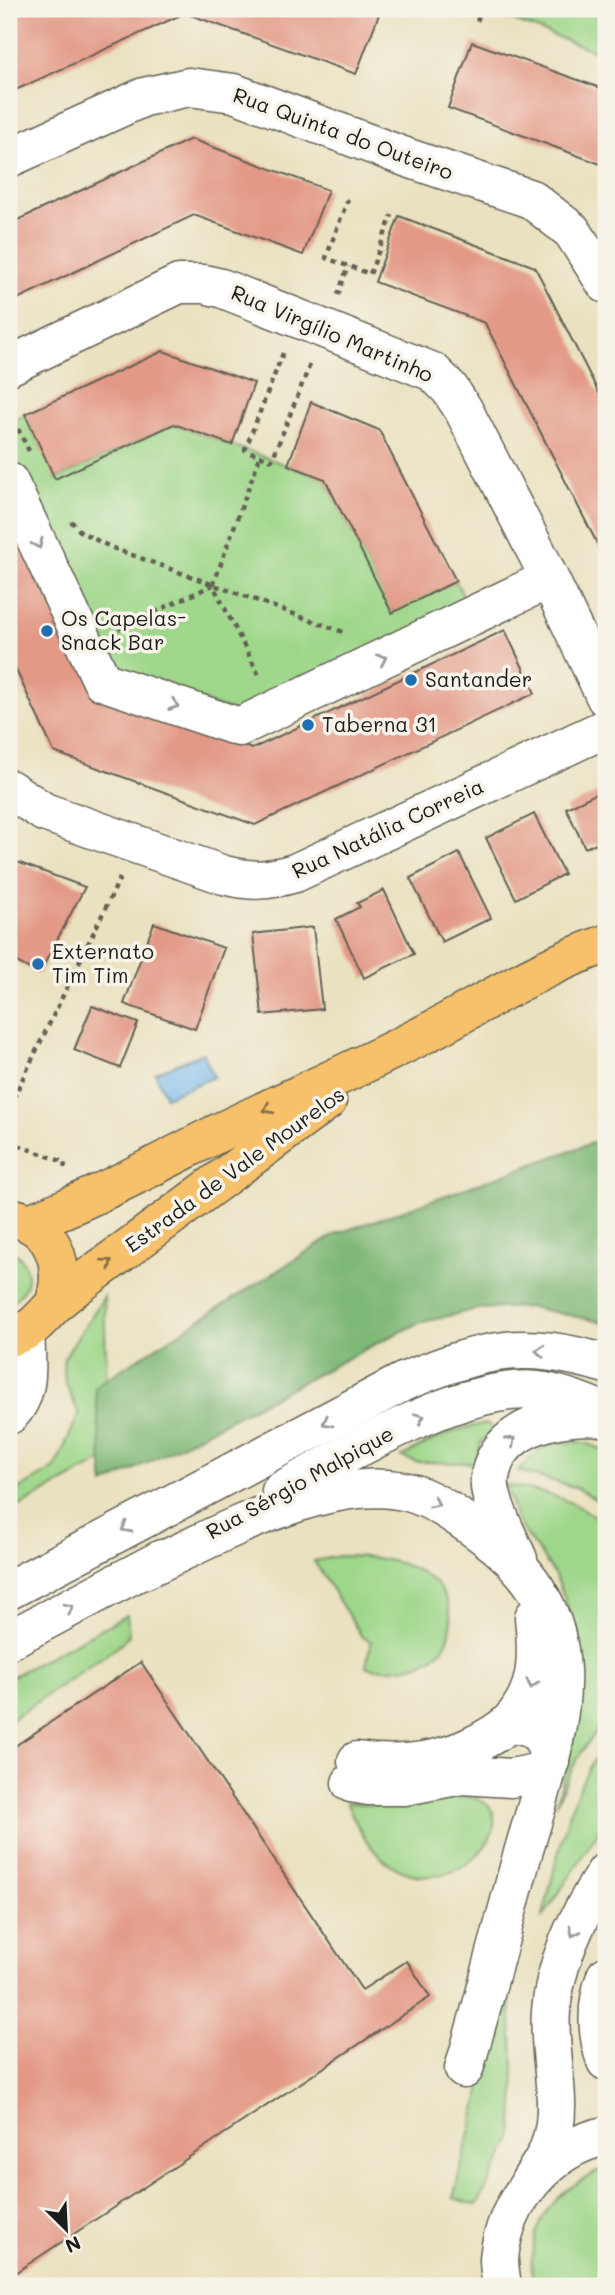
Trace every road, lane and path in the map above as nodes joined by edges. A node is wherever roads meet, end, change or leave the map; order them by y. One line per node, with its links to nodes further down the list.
1 (482, 9): 2 (path)
2 (477, 21)
3 (9, 159): 6 (street, Rua Quinta do Outeiro)
4 (348, 199): 5 (path)
5 (392, 215)
6 (606, 284)
7 (9, 366): 14 (street, Rua Virgílio Martinho)
8 (272, 381): 11 (path)
9 (299, 391): 11 (path)
10 (9, 411): 12 (path)
11 (260, 456): 15 (path)
12 (21, 471): 17 (street, one-way to 17)
13 (66, 516): 15 (path)
14 (549, 579): 18 (street, Rua Virgílio Martinho); 19 (street, one-way to 14)
15 (213, 585): 16 (path); 17 (path); 19 (path)
16 (356, 633)
17 (85, 645): 19 (street, one-way to 19)
18 (606, 698)
19 (276, 709)
20 (606, 727): 22 (street, Rua Natália Correia)
21 (9, 789): 22 (street, Rua Natália Correia)
22 (137, 845): 25 (path)
23 (606, 944): 24 (main road, Estrada de Vale Mourelos)
24 (418, 1038): 27 (main road, Estrada de Vale Mourelos, one-way to 27); 29 (main road, Estrada de Vale Mourelos, one-way to 24)
25 (9, 1107)
26 (9, 1142): 27 (path)
27 (79, 1204): 28 (main road, Estrada de Vale Mourelos)
28 (15, 1218): 29 (main road, Estrada de Vale Mourelos)
29 (54, 1305): 30 (main road, Estrada de Vale Mourelos)
30 (17, 1335): 32 (street)
31 (606, 1364): 36 (street, Rua Sérgio Malpique, one-way to 36)
32 (9, 1415)
33 (606, 1415): 34 (street, one-way to 33); 35 (street, Rua Sérgio Malpique, one-way to 33)
34 (522, 1569): 35 (street, one-way to 34); 38 (street, one-way to 38); 39 (street)
35 (141, 1571): 37 (street, Rua Sérgio Malpique, one-way to 35)
36 (9, 1590)
37 (9, 1640)
38 (508, 1724): 39 (street); 40 (street)
39 (550, 1761): 40 (street); 41 (street)
40 (488, 1778): 41 (street)
41 (522, 1859): 45 (street)
42 (606, 1872): 47 (street, one-way to 47)
43 (606, 1976): 44 (street)
44 (606, 2061)
45 (464, 2070)
46 (606, 2136): 47 (street)
47 (529, 2183): 48 (street)
48 (509, 2217): 49 (street); 50 (street)
49 (472, 2286)
50 (502, 2286)

